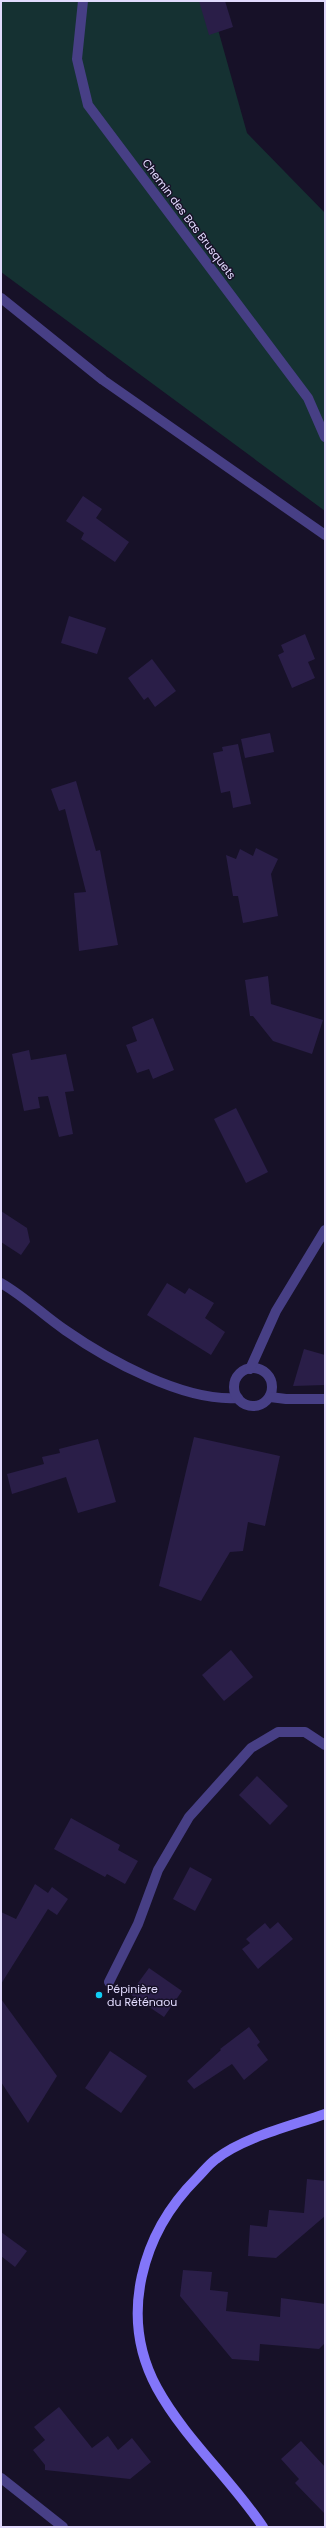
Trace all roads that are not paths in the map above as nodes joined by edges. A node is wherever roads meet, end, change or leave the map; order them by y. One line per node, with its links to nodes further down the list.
1 (84, 1): 3 (street, Chemin des Bas Brusquets)
2 (1, 298): 4 (street)
3 (325, 437)
4 (325, 535)
5 (325, 1230): 7 (street)
6 (1, 1283): 9 (street)
7 (250, 1369): 8 (street); 9 (street)
8 (270, 1397): 9 (street); 10 (street)
9 (238, 1398)
10 (325, 1399)
11 (325, 1745): 12 (street)
12 (109, 1982)
13 (325, 2114): 16 (main road)
14 (1, 2478): 15 (street)
15 (63, 2527)
16 (263, 2527)

